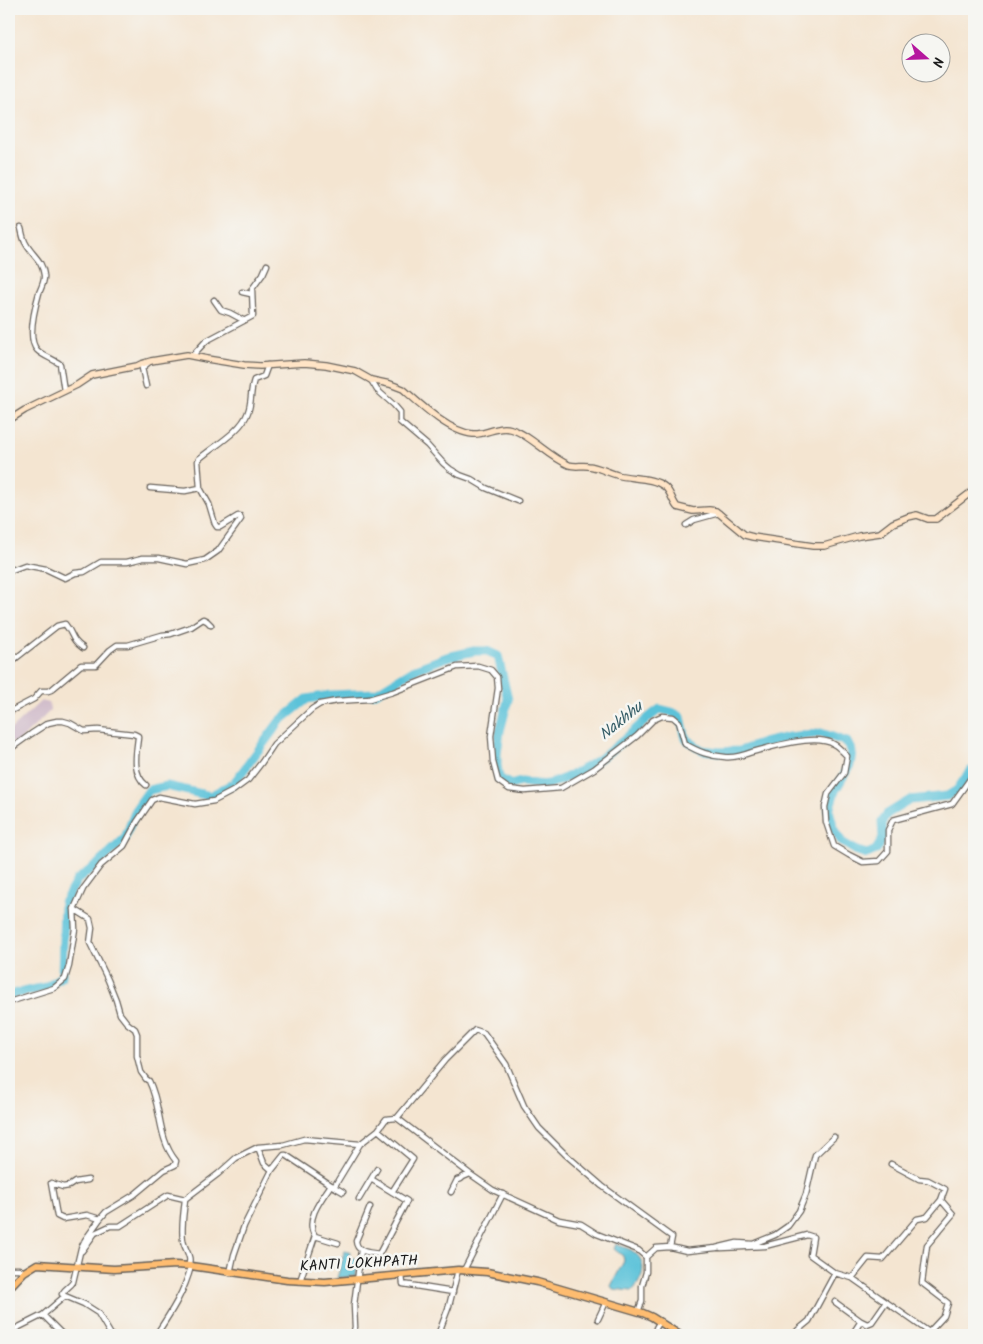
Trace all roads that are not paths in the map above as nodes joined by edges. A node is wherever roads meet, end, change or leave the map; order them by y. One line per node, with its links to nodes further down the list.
1 (21, 228): 12 (street)
2 (267, 265): 4 (street)
3 (242, 292): 4 (street)
4 (251, 294): 6 (street)
5 (214, 300): 6 (street)
6 (243, 320): 7 (street)
7 (193, 355): 8 (main road); 9 (main road)
8 (151, 361): 11 (street); 12 (main road)
9 (268, 365): 10 (main road); 15 (street)
10 (371, 380): 17 (street); 18 (main road)
11 (146, 386)
12 (64, 391): 13 (main road)
13 (9, 420)
14 (150, 488): 15 (street)
15 (200, 488): 20 (street)
16 (974, 490): 18 (main road)
17 (518, 501)
18 (719, 513): 19 (street)
19 (686, 525)
20 (9, 571)
21 (211, 625): 24 (street)
22 (83, 648): 23 (street)
23 (9, 662)
24 (9, 712)
25 (9, 748): 27 (street)
26 (974, 778): 28 (street)
27 (146, 785)
28 (74, 909): 29 (street); 50 (street)
29 (9, 1002)
30 (397, 1118): 31 (street); 38 (street); 53 (street)
31 (378, 1130): 33 (street); 43 (street)
32 (834, 1137): 54 (street)
33 (360, 1144): 34 (street); 41 (street)
34 (258, 1147): 37 (street); 46 (street)
35 (891, 1164): 48 (street)
36 (378, 1169): 39 (street)
37 (272, 1170): 41 (street); 63 (street)
38 (470, 1174): 44 (street); 45 (street)
39 (371, 1179): 43 (street); 47 (street)
40 (88, 1180): 50 (street)
41 (332, 1186): 42 (street); 51 (street)
42 (343, 1192)
43 (392, 1192): 55 (street)
44 (451, 1192)
45 (503, 1194): 57 (street); 61 (street)
46 (186, 1199): 56 (street); 58 (street)
47 (359, 1199)
48 (942, 1200): 66 (street); 81 (street)
49 (370, 1207): 55 (street)
50 (100, 1219): 56 (street)
51 (316, 1236): 52 (street); 68 (street)
52 (338, 1243)
53 (670, 1247): 54 (street); 57 (street)
54 (716, 1248): 64 (street)
55 (359, 1249): 67 (street)
56 (80, 1255): 59 (street)
57 (646, 1257): 75 (street)
58 (189, 1266): 59 (main road, KANTI LOKHPATH); 63 (main road, KANTI LOKHPATH); 84 (street)
59 (77, 1267): 62 (main road, KANTI LOKHPATH); 71 (street)
60 (9, 1269): 62 (street)
61 (461, 1270): 65 (main road, KANTI LOKHPATH); 70 (street); 72 (main road, KANTI LOKHPATH)
62 (24, 1272): 69 (main road, KANTI LOKHPATH)
63 (230, 1273): 68 (main road, KANTI LOKHPATH)
64 (835, 1273): 66 (street); 89 (street)
65 (402, 1275): 67 (main road, KANTI LOKHPATH); 70 (street)
66 (852, 1278): 74 (street)
67 (357, 1279): 68 (main road, KANTI LOKHPATH); 85 (street)
68 (300, 1281)
69 (9, 1288)
70 (453, 1292): 86 (street)
71 (65, 1296): 76 (street); 83 (street)
72 (606, 1302): 75 (main road, KANTI LOKHPATH); 77 (street)
73 (835, 1302): 79 (street)
74 (886, 1302): 79 (street); 81 (street)
75 (638, 1312): 78 (main road, KANTI LOKHPATH)
76 (44, 1314): 80 (street); 82 (street)
77 (598, 1319)
78 (660, 1321): 87 (street); 88 (main road, KANTI LOKHPATH)
79 (861, 1321): 90 (street)
80 (9, 1332)
81 (929, 1334)
82 (63, 1335)
83 (112, 1335)
84 (156, 1335)
85 (353, 1335)
86 (438, 1335)
87 (655, 1335)
88 (680, 1335)
89 (794, 1335)
90 (852, 1335)

